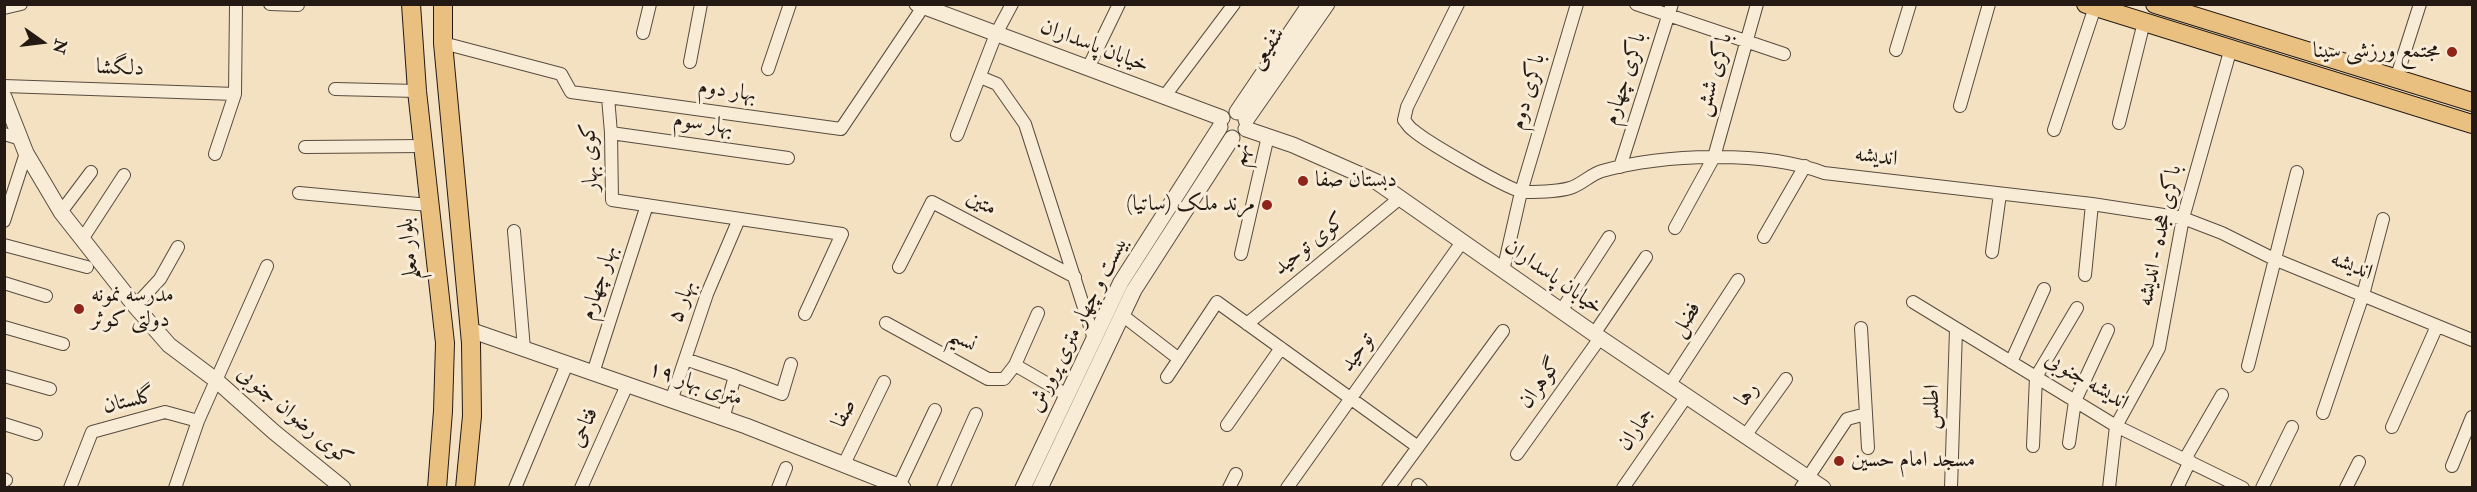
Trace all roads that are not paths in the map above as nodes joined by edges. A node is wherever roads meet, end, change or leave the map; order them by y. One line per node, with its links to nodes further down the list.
1 (21, 4): 25 (street)
2 (236, 4): 44 (street)
3 (270, 4): 22 (street)
4 (411, 4): 43 (main road, بلوار معلم)
5 (443, 4): 32 (main road)
6 (650, 4): 29 (street)
7 (701, 4): 36 (street)
8 (790, 4): 38 (street)
9 (1012, 4): 30 (street)
10 (1119, 4): 37 (street)
11 (1234, 4): 47 (street)
12 (1310, 4): 50 (street, شفیعی)
13 (1327, 4): 50 (street, شفیعی)
14 (1458, 4): 71 (street)
15 (1577, 4): 71 (street, باکری دوم)
16 (1636, 4): 27 (street)
17 (1757, 4): 31 (street, باکری شش)
18 (1910, 4): 34 (street)
19 (1989, 4): 49 (street)
20 (2155, 4): 26 (main road)
21 (2420, 4): 40 (street)
22 (298, 5)
23 (920, 6): 30 (street, خیابان پاسداران); 46 (street, بهار دوم)
24 (2091, 6): 28 (main road); 54 (street)
25 (4, 8)
26 (2181, 9): 40 (main road)
27 (1671, 10): 31 (street); 67 (street, باکری چهارم)
28 (2144, 22): 33 (main road); 52 (street)
29 (643, 33)
30 (996, 34): 37 (street, خیابان پاسداران); 39 (street)
31 (1745, 41): 35 (street); 64 (street, باکری شش)
32 (443, 43): 46 (street, کوی بهار); 119 (main road)
33 (2231, 48): 53 (main road); 79 (street, باکری هجده - اندیشه)
34 (1896, 50)
35 (1784, 54)
36 (690, 62)
37 (1088, 68): 47 (street, خیابان پاسداران)
38 (768, 69)
39 (980, 77): 57 (street); 100 (street)
40 (2396, 79): 48 (main road)
41 (4, 86): 44 (street, دلگشا)
42 (334, 89): 43 (street)
43 (417, 91): 61 (main road, بلوار معلم)
44 (235, 94): 63 (street)
45 (4, 97): 60 (street, کوی رضوان جنوبی)
46 (608, 97): 55 (street, کوی بهار)
47 (1164, 97): 51 (street, خیابان پاسداران)
48 (2472, 102)
49 (1960, 106)
50 (1243, 120): 51 (street); 58 (street, خیابان پاسداران); 59 (street)
51 (1221, 123): 59 (street); 123 (street, بیست و چهار متری پرورش)
52 (2119, 123)
53 (2472, 124)
54 (2054, 130)
55 (611, 133): 65 (street, بهار سوم); 77 (street, کوی بهار)
56 (4, 134): 60 (street)
57 (957, 135)
58 (1268, 136): 74 (street, خیابان پاسداران); 92 (street, نهم)
59 (1232, 138): 112 (street, بیست و چهار متری پرورش)
60 (24, 146): 78 (street, کوی رضوان جنوبی); 82 (street)
61 (423, 146): 62 (street); 76 (main road, بلوار معلم)
62 (305, 147)
63 (215, 154)
64 (1714, 157): 66 (street, اندیشه); 67 (street, اندیشه); 83 (street, باکری شش)
65 (788, 158)
66 (1805, 166): 73 (street, اندیشه); 86 (street)
67 (1620, 167): 71 (street, اندیشه)
68 (91, 172): 78 (street)
69 (2297, 172): 94 (street)
70 (124, 175): 87 (street)
71 (1521, 192): 98 (street, باکری دوم)
72 (299, 193): 76 (street)
73 (2000, 194): 75 (street, اندیشه); 91 (street)
74 (1400, 198): 88 (street, خیابان پاسداران); 114 (street, کوی توحید)
75 (2092, 204): 79 (street, اندیشه); 99 (street)
76 (429, 205): 182 (main road, بلوار معلم)
77 (647, 205): 80 (street, کوی بهار); 135 (street, بهار چهارم)
78 (61, 212): 87 (street, کوی رضوان جنوبی)
79 (2183, 218): 94 (street, اندیشه); 161 (street, باکری هجده - اندیشه)
80 (739, 219): 111 (street, کوی بهار); 128 (street, بهار ۵)
81 (2384, 219): 104 (street)
82 (4, 221)
83 (1675, 228)
84 (514, 231): 127 (street)
85 (1609, 237): 109 (street)
86 (1764, 237)
87 (83, 238): 107 (street, کوی رضوان جنوبی)
88 (1462, 242): 98 (street, خیابان پاسداران); 149 (street, توحید)
89 (4, 245): 96 (street)
90 (178, 247): 107 (street)
91 (1992, 252)
92 (1241, 254)
93 (1646, 257): 122 (street, گوهران)
94 (2274, 259): 104 (street, اندیشه); 134 (street)
95 (267, 266): 141 (street)
96 (87, 267)
97 (899, 267): 100 (street, متین)
98 (1503, 271): 109 (street, خیابان پاسداران)
99 (2085, 275)
100 (1075, 277): 123 (street)
101 (1738, 279): 143 (street, فضل)
102 (4, 284): 105 (street)
103 (2044, 289): 130 (street)
104 (2363, 295): 115 (street, اندیشه); 153 (street)
105 (46, 296)
106 (1913, 302): 118 (street, اندیشه جنوبی)
107 (135, 306): 141 (street, کوی رضوان جنوبی)
108 (2077, 308): 139 (street)
109 (1561, 311): 122 (street, خیابان پاسداران)
110 (1038, 313): 133 (street)
111 (805, 314)
112 (1122, 315): 129 (street); 189 (street, بیست و چهار متری پرورش)
113 (886, 323): 133 (street, نسیم)
114 (1247, 324): 126 (street); 129 (street)
115 (2437, 326): 124 (street, اندیشه); 163 (street)
116 (4, 327): 125 (street)
117 (1861, 328): 155 (street)
118 (1956, 328): 130 (street, اندیشه جنوبی); 195 (street, اطلس)
119 (470, 330): 127 (street, ۱۹ متری بهار); 183 (main road)
120 (2108, 330): 151 (street)
121 (1503, 331): 168 (street)
122 (1597, 336): 143 (street, خیابان پاسداران); 170 (street, گوهران)
123 (1094, 339): 146 (street, بیست و چهار متری پرورش)
124 (2472, 340)
125 (63, 344)
126 (1281, 348): 149 (street); 160 (street)
127 (524, 349): 131 (street, ۱۹ متری بهار)
128 (685, 359): 137 (street); 150 (street, بهار ۵)
129 (1179, 359): 138 (street)
130 (2011, 362): 139 (street, اندیشه جنوبی)
131 (567, 364): 135 (street, ۱۹ متری بهار); 184 (street)
132 (791, 364): 137 (street)
133 (1016, 365): 146 (street)
134 (2248, 366)
135 (593, 374): 144 (street, ۱۹ متری بهار)
136 (4, 376): 145 (street)
137 (735, 376): 157 (street)
138 (1167, 377)
139 (2037, 377): 151 (street, اندیشه جنوبی); 167 (street)
140 (1786, 378): 165 (street, رها)
141 (217, 381): 158 (street); 181 (street, کوی رضوان جنوبی)
142 (884, 382): 173 (street, صفا)
143 (1670, 384): 148 (street, خیابان پاسداران)
144 (627, 385): 150 (street, ۱۹ متری بهار); 185 (street, فتاحی)
145 (50, 389)
146 (1067, 395): 188 (street, بیست و چهار متری پرورش)
147 (2222, 395): 171 (street)
148 (1686, 397): 165 (street, خیابان پاسداران); 193 (street, جماران)
149 (1351, 399): 168 (street); 191 (street, توحید)
150 (671, 401): 157 (street, ۱۹ متری بهار)
151 (2075, 401): 161 (street, اندیشه جنوبی); 166 (street)
152 (935, 411): 178 (street)
153 (2323, 413)
154 (976, 414): 187 (street)
155 (1866, 414): 169 (street); 177 (street)
156 (2472, 417): 174 (street)
157 (723, 418): 173 (street, ۱۹ متری بهار)
158 (198, 421): 179 (street, گلستان); 180 (street)
159 (4, 424): 164 (street)
160 (1227, 425)
161 (2116, 426): 171 (street, اندیشه جنوبی); 196 (street)
162 (2292, 427): 199 (street)
163 (2391, 427)
164 (36, 434)
165 (1744, 436): 177 (street, خیابان پاسداران)
166 (2069, 443)
167 (2033, 446)
168 (1418, 447): 192 (street)
169 (1868, 448)
170 (1517, 454)
171 (2188, 460): 197 (street); 198 (street, اندیشه جنوبی)
172 (2359, 462): 200 (street)
173 (844, 465): 178 (street, ۱۹ متری بهار)
174 (2452, 466)
175 (786, 468): 186 (street)
176 (1236, 474): 190 (street)
177 (1804, 482): 194 (street, خیابان پاسداران)
178 (901, 487)
179 (70, 488)
180 (175, 488)
181 (343, 488)
182 (437, 488)
183 (465, 488)
184 (515, 488)
185 (581, 488)
186 (778, 488)
187 (943, 488)
188 (1023, 488)
189 (1040, 488)
190 (1229, 488)
191 (1287, 488)
192 (1388, 488)
193 (1623, 488)
194 (1823, 488)
195 (1951, 488)
196 (2109, 488)
197 (2177, 488)
198 (2243, 488)
199 (2262, 488)
200 (2346, 488)

